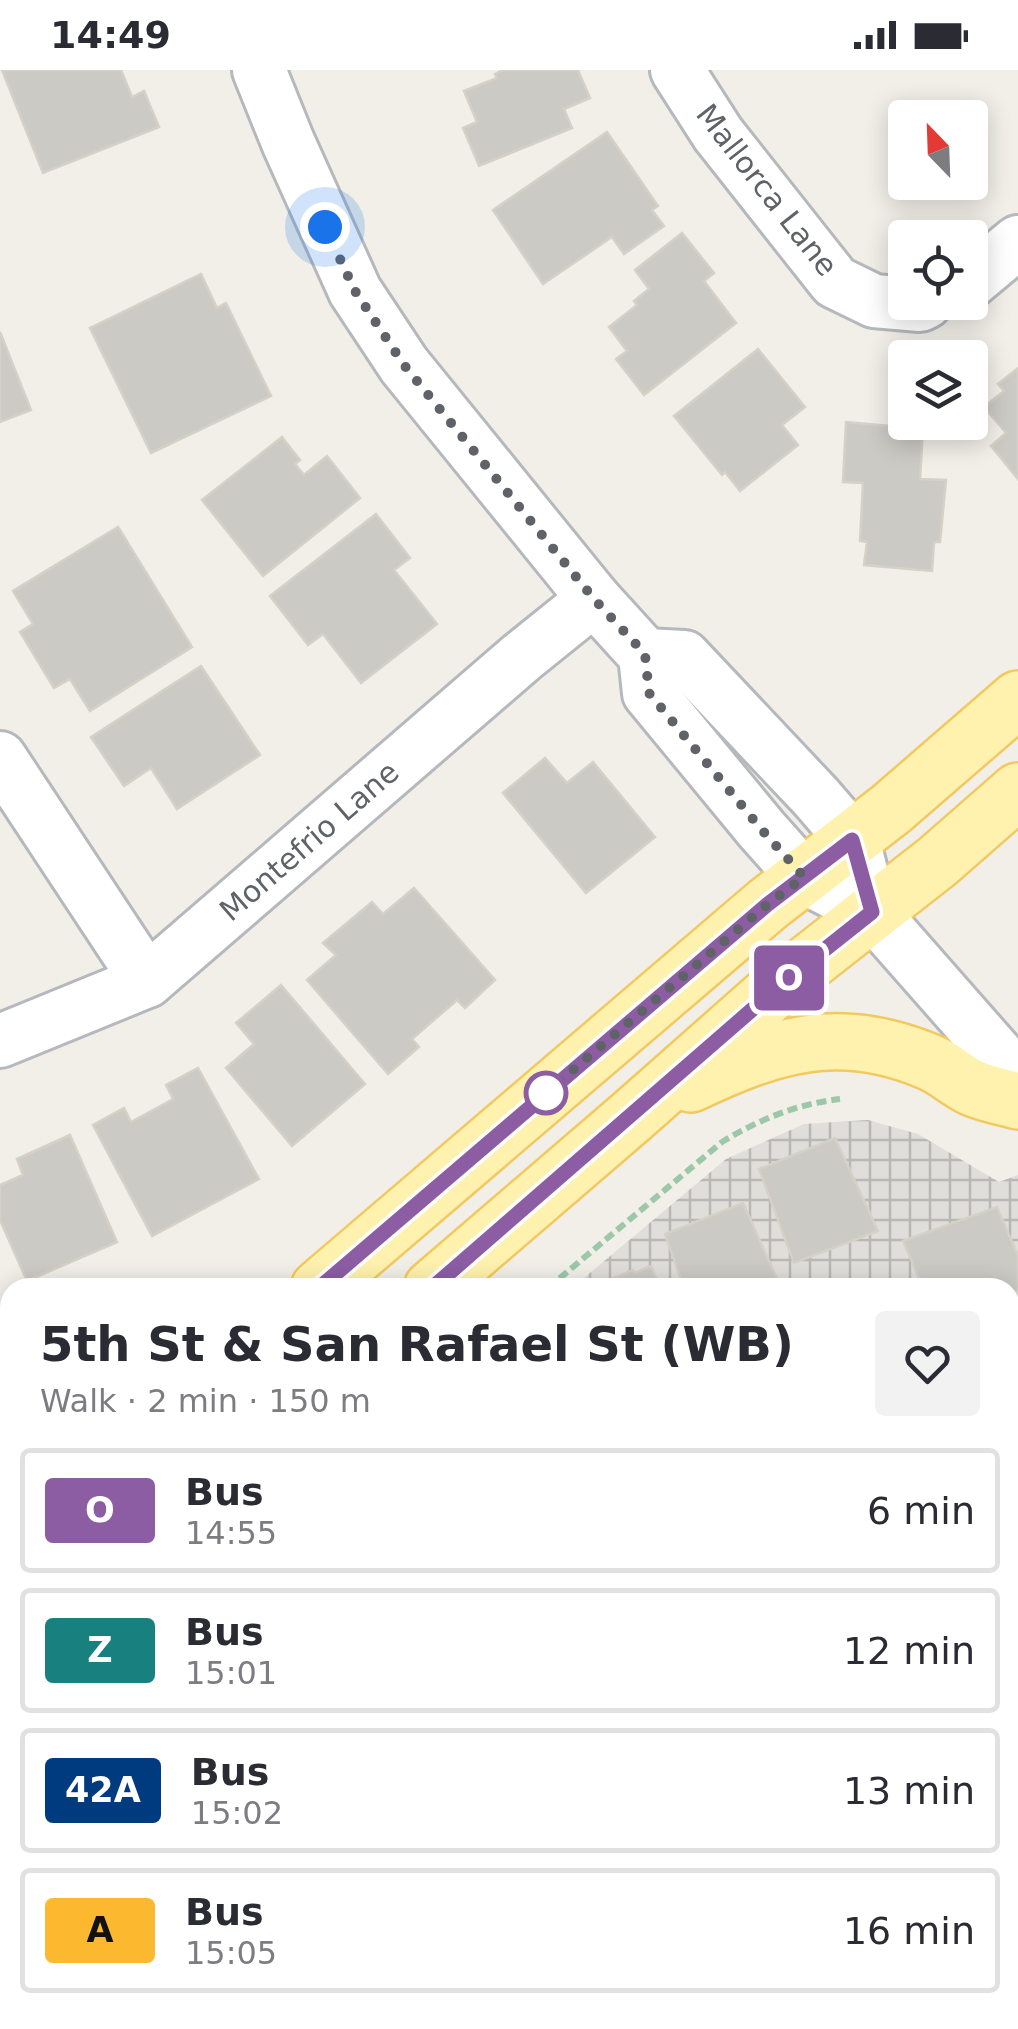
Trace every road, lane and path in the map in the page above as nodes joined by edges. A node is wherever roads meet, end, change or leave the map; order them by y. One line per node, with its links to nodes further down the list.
1 (260, 70): 6 (street)
2 (677, 70): 5 (street, Mallorca Lane)
3 (1018, 242): 4 (street)
4 (988, 267)
5 (888, 302)
6 (594, 599): 7 (street); 14 (street, Montefrio Lane)
7 (645, 654): 11 (street); 12 (street)
8 (1018, 699): 11 (main road)
9 (0, 758): 14 (street)
10 (1018, 791): 13 (main road)
11 (852, 840): 12 (main road); 13 (street)
12 (804, 877): 13 (street); 20 (main road)
13 (872, 912): 16 (street); 19 (main road)
14 (147, 981): 15 (street, Montefrio Lane)
15 (0, 1041)
16 (1018, 1078)
17 (854, 1100): 22 (path)
18 (1018, 1101): 19 (main road)
19 (631, 1117): 21 (main road)
20 (331, 1278)
21 (444, 1278)
22 (560, 1278)

